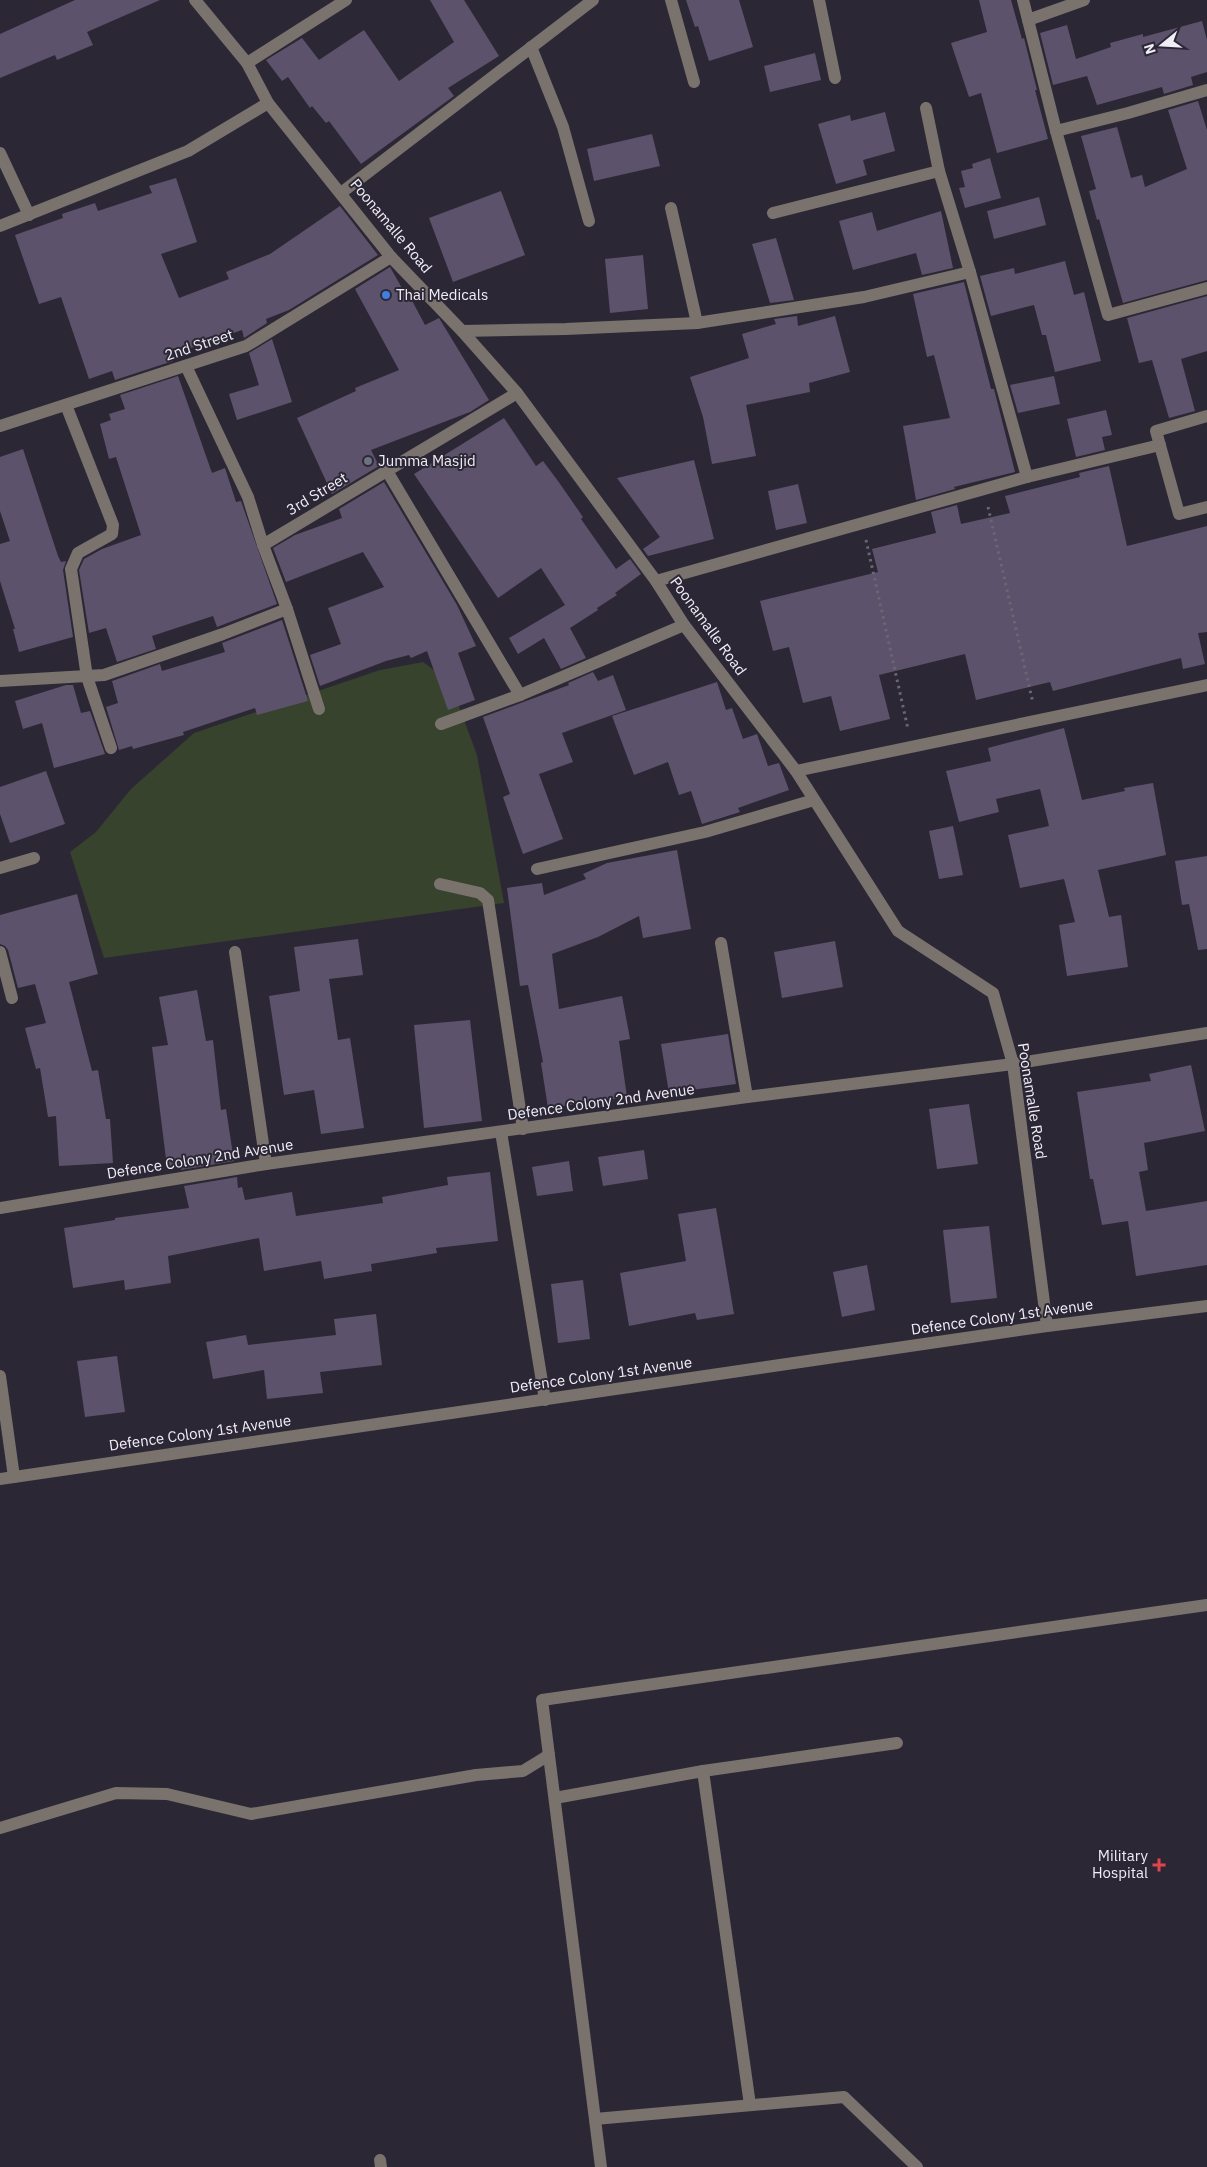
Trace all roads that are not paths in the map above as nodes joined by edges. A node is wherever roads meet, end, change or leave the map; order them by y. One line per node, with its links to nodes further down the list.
1 (195, 0): 10 (street, Poonamalle Road)
2 (346, 0): 10 (street)
3 (594, 0): 9 (street)
4 (670, 0): 12 (street)
5 (819, 0): 11 (street)
6 (1023, 0): 8 (street)
7 (1084, 0): 8 (street)
8 (1028, 20): 16 (street)
9 (531, 47): 19 (street); 23 (street)
10 (247, 63): 14 (street, Poonamalle Road)
11 (835, 78)
12 (694, 82)
13 (1207, 90): 16 (street)
14 (268, 102): 19 (street, Poonamalle Road); 22 (street)
15 (926, 108): 18 (street)
16 (1056, 130): 27 (street)
17 (0, 153): 22 (street)
18 (939, 171): 21 (street); 26 (street)
19 (341, 193): 25 (street, Poonamalle Road)
20 (671, 208): 28 (street)
21 (773, 212)
22 (29, 215): 24 (street)
23 (589, 221)
24 (0, 226)
25 (391, 257): 29 (street, Poonamalle Road); 30 (street, 2nd Street)
26 (970, 272): 28 (street); 37 (street)
27 (1207, 288)
28 (697, 323): 29 (street)
29 (462, 331): 31 (street, Poonamalle Road)
30 (186, 366): 32 (street, 2nd Street); 39 (street)
31 (517, 393): 36 (street, 3rd Street); 40 (street, Poonamalle Road)
32 (66, 405): 34 (street, 2nd Street); 43 (street)
33 (1207, 416): 35 (street)
34 (0, 426)
35 (1160, 445): 37 (street); 38 (street)
36 (387, 471): 39 (street, 3rd Street); 46 (street)
37 (1027, 477): 40 (street)
38 (1207, 507)
39 (263, 546): 41 (street)
40 (656, 581): 42 (street, Poonamalle Road)
41 (287, 609): 43 (street); 47 (street)
42 (684, 625): 46 (street); 50 (street, Poonamalle Road)
43 (87, 677): 44 (street); 49 (street)
44 (0, 681)
45 (1207, 685): 50 (street)
46 (520, 695): 48 (street)
47 (318, 709)
48 (441, 724)
49 (111, 748)
50 (796, 771): 51 (street, Poonamalle Road)
51 (814, 800): 54 (street); 61 (street, Poonamalle Road)
52 (34, 858): 53 (street)
53 (0, 868)
54 (538, 870)
55 (440, 884): 63 (street)
56 (721, 943): 62 (street)
57 (0, 952): 59 (street)
58 (235, 952): 65 (street)
59 (12, 998)
60 (1207, 1033): 61 (street, Defence Colony 2nd Avenue)
61 (1013, 1064): 62 (street, Defence Colony 2nd Avenue); 68 (street, Poonamalle Road)
62 (746, 1097): 63 (street, Defence Colony 2nd Avenue)
63 (523, 1129): 64 (street, Defence Colony 2nd Avenue)
64 (501, 1132): 65 (street, Defence Colony 2nd Avenue); 70 (street)
65 (266, 1164): 66 (street, Defence Colony 2nd Avenue)
66 (0, 1208)
67 (1207, 1306): 68 (street, Defence Colony 1st Avenue)
68 (1048, 1326): 70 (street, Defence Colony 1st Avenue)
69 (0, 1376): 71 (street)
70 (544, 1400): 71 (street, Defence Colony 1st Avenue)
71 (14, 1477): 72 (street, Defence Colony 1st Avenue)
72 (0, 1479)
73 (1207, 1605): 75 (street)
74 (897, 1743): 76 (street)
75 (549, 1755): 77 (street); 78 (street)
76 (703, 1771): 77 (street); 79 (street)
77 (554, 1798): 80 (street)
78 (0, 1828)
79 (750, 2105): 80 (street); 82 (street)
80 (595, 2119): 81 (street)
81 (601, 2167)
82 (918, 2167)

